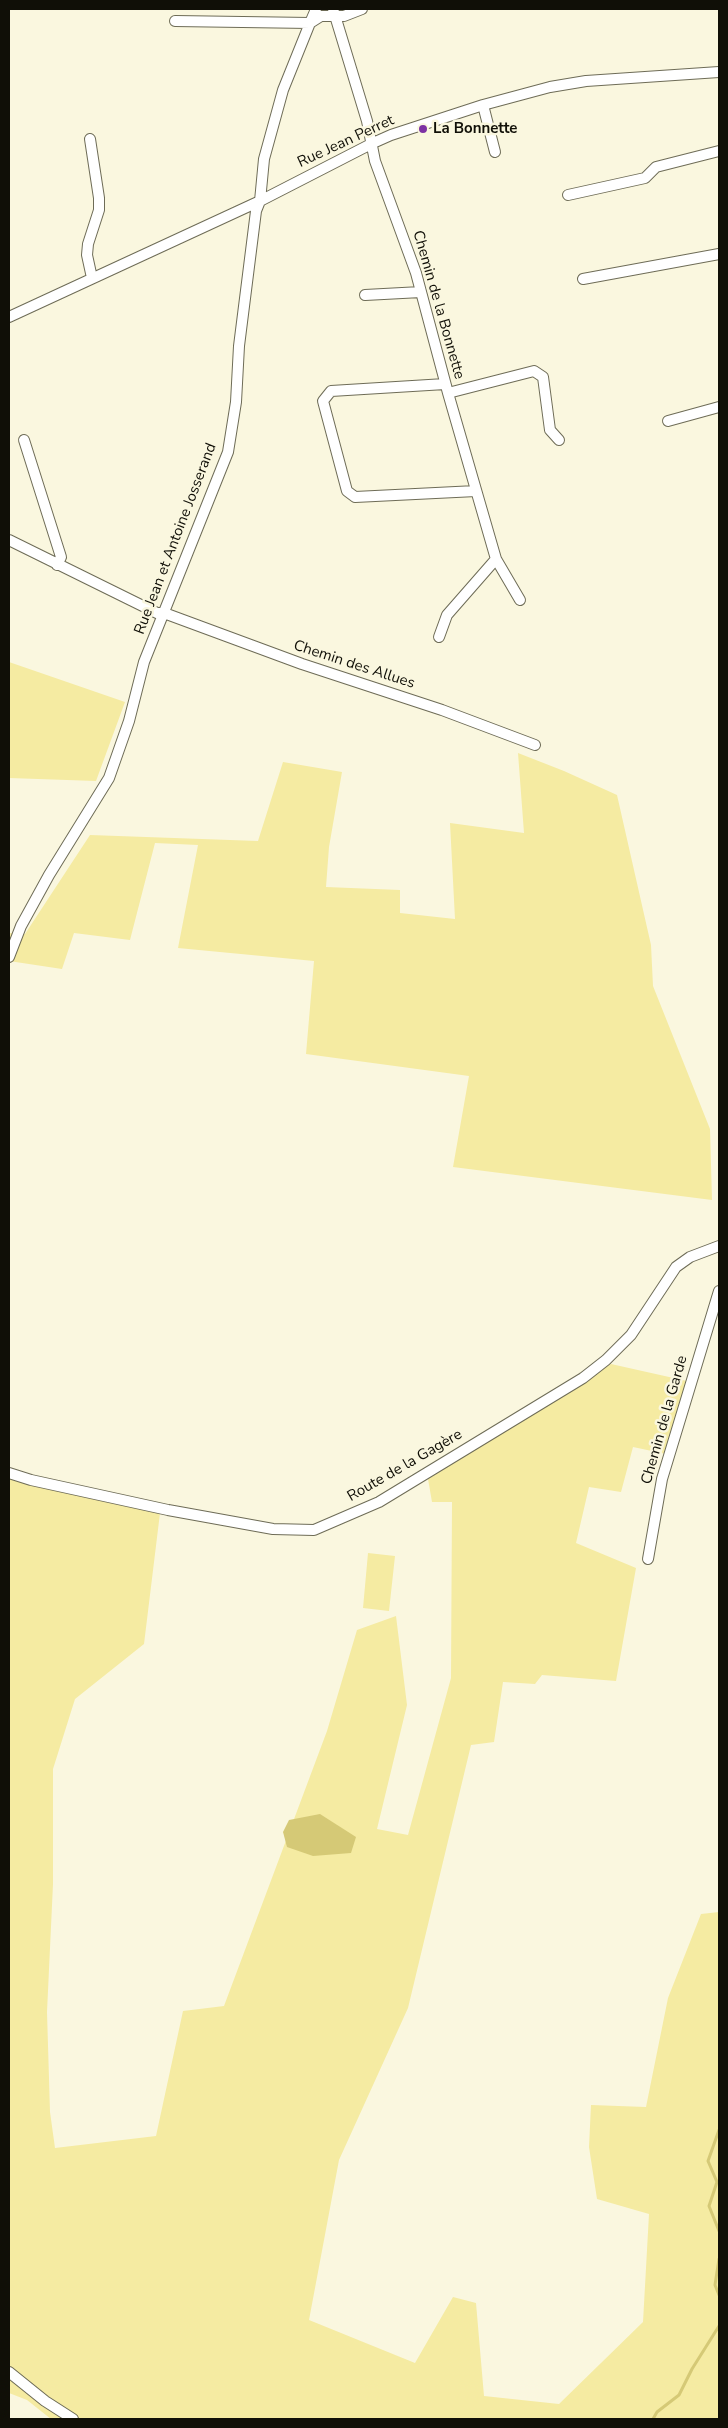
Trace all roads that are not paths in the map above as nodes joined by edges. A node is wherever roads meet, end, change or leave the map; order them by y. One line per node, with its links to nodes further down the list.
1 (316, 9): 5 (street, Rue Jean et Antoine Josserand)
2 (362, 9): 3 (street)
3 (334, 12): 5 (street); 9 (street, Chemin de la Bonnette)
4 (175, 21): 5 (street)
5 (310, 23): 13 (street, Rue Jean et Antoine Josserand)
6 (719, 72): 7 (street, Rue Jean Perret)
7 (483, 105): 9 (street, Rue Jean Perret); 11 (street)
8 (90, 139): 15 (street)
9 (373, 143): 13 (street, Rue Jean Perret); 17 (street, Chemin de la Bonnette)
10 (719, 151): 12 (street)
11 (495, 152)
12 (568, 195)
13 (260, 201): 15 (street, Rue Jean Perret); 30 (street, Rue Jean et Antoine Josserand)
14 (719, 254): 16 (street)
15 (92, 278): 19 (street, Rue Jean Perret)
16 (583, 279)
17 (421, 292): 18 (street); 20 (street, Chemin de la Bonnette)
18 (365, 295)
19 (9, 317)
20 (447, 389): 24 (street); 25 (street, Chemin de la Bonnette); 25 (street)
21 (719, 407): 22 (street)
22 (668, 421)
23 (24, 440): 28 (street)
24 (559, 440)
25 (476, 491): 27 (street, Chemin de la Bonnette)
26 (9, 540): 28 (street, Chemin des Allues)
27 (496, 558): 29 (street, Chemin de la Bonnette); 31 (street)
28 (57, 565): 30 (street, Chemin des Allues)
29 (520, 600)
30 (164, 613): 32 (street, Chemin des Allues); 33 (street, Rue Jean et Antoine Josserand)
31 (439, 637)
32 (535, 745)
33 (9, 957)
34 (719, 1246): 36 (street, Route de la Gagère)
35 (719, 1291): 37 (street, Chemin de la Garde)
36 (9, 1473)
37 (648, 1559)
38 (9, 2372): 39 (street)
39 (73, 2419)

